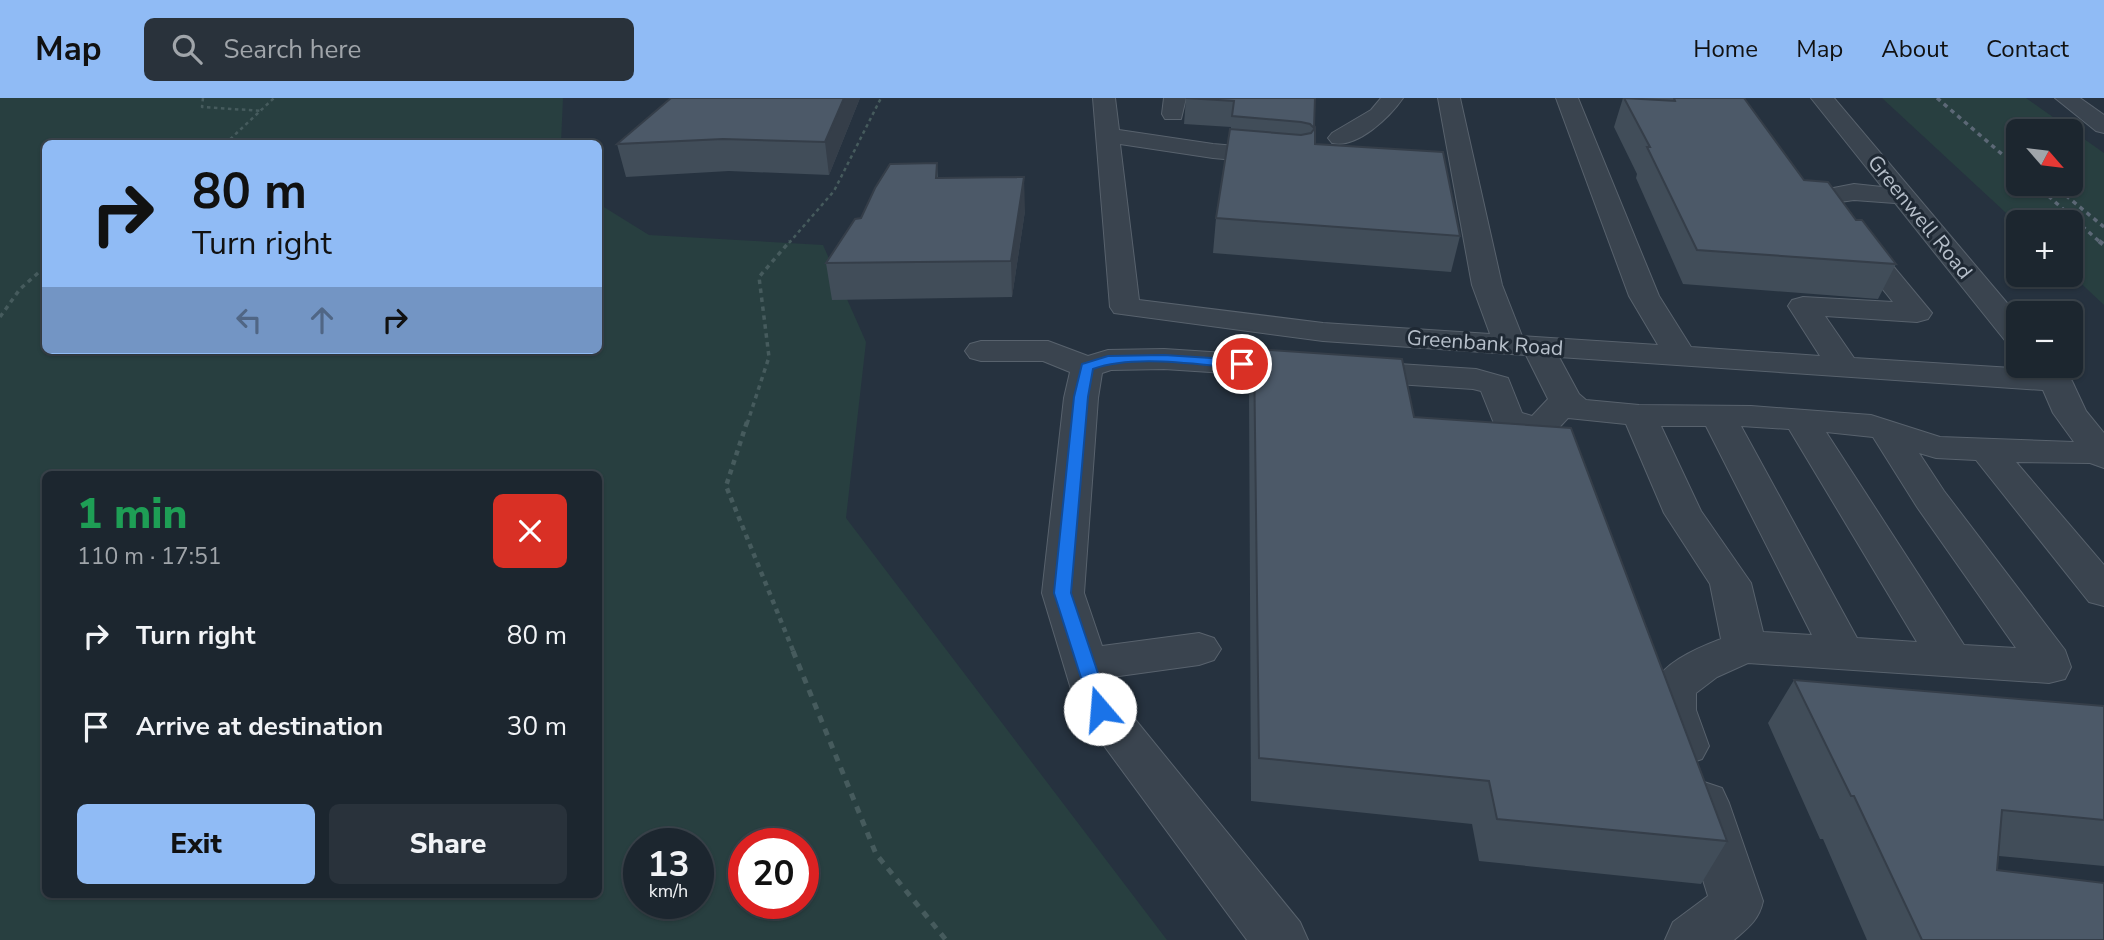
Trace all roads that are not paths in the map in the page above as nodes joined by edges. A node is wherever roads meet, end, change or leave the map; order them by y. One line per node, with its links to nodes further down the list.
1 (1104, 98): 8 (street)
2 (1392, 98): 9 (street)
3 (1449, 98): 14 (street)
4 (1567, 98): 16 (street)
5 (1822, 98): 11 (street, Greenwell Road)
6 (2066, 98): 7 (street)
7 (2104, 126)
8 (1108, 135): 10 (street); 12 (street)
9 (1340, 138)
10 (1297, 158)
11 (1902, 195): 13 (street, Greenwell Road); 18 (street)
12 (1125, 307): 14 (street, Greenbank Road); 17 (street)
13 (2006, 321)
14 (1523, 345): 16 (street, Greenbank Road); 21 (street)
15 (981, 351): 17 (street)
16 (1681, 356): 18 (street, Greenbank Road)
17 (1097, 363): 21 (street); 33 (street)
18 (1844, 367): 19 (street, Greenbank Road)
19 (2006, 372)
20 (2051, 378): 27 (street)
21 (1565, 400): 22 (street)
22 (1639, 415): 23 (street); 29 (street)
23 (1718, 416): 24 (street); 31 (street)
24 (1801, 420): 25 (street); 32 (street)
25 (1886, 431): 26 (street); 32 (street)
26 (1987, 450): 27 (street); 28 (street)
27 (2103, 455)
28 (2104, 592)
29 (1745, 647): 31 (street); 35 (street)
30 (1199, 649): 33 (street)
31 (1843, 653): 32 (street)
32 (1951, 662)
33 (1086, 664): 34 (street)
34 (1280, 940)
35 (1693, 940)

